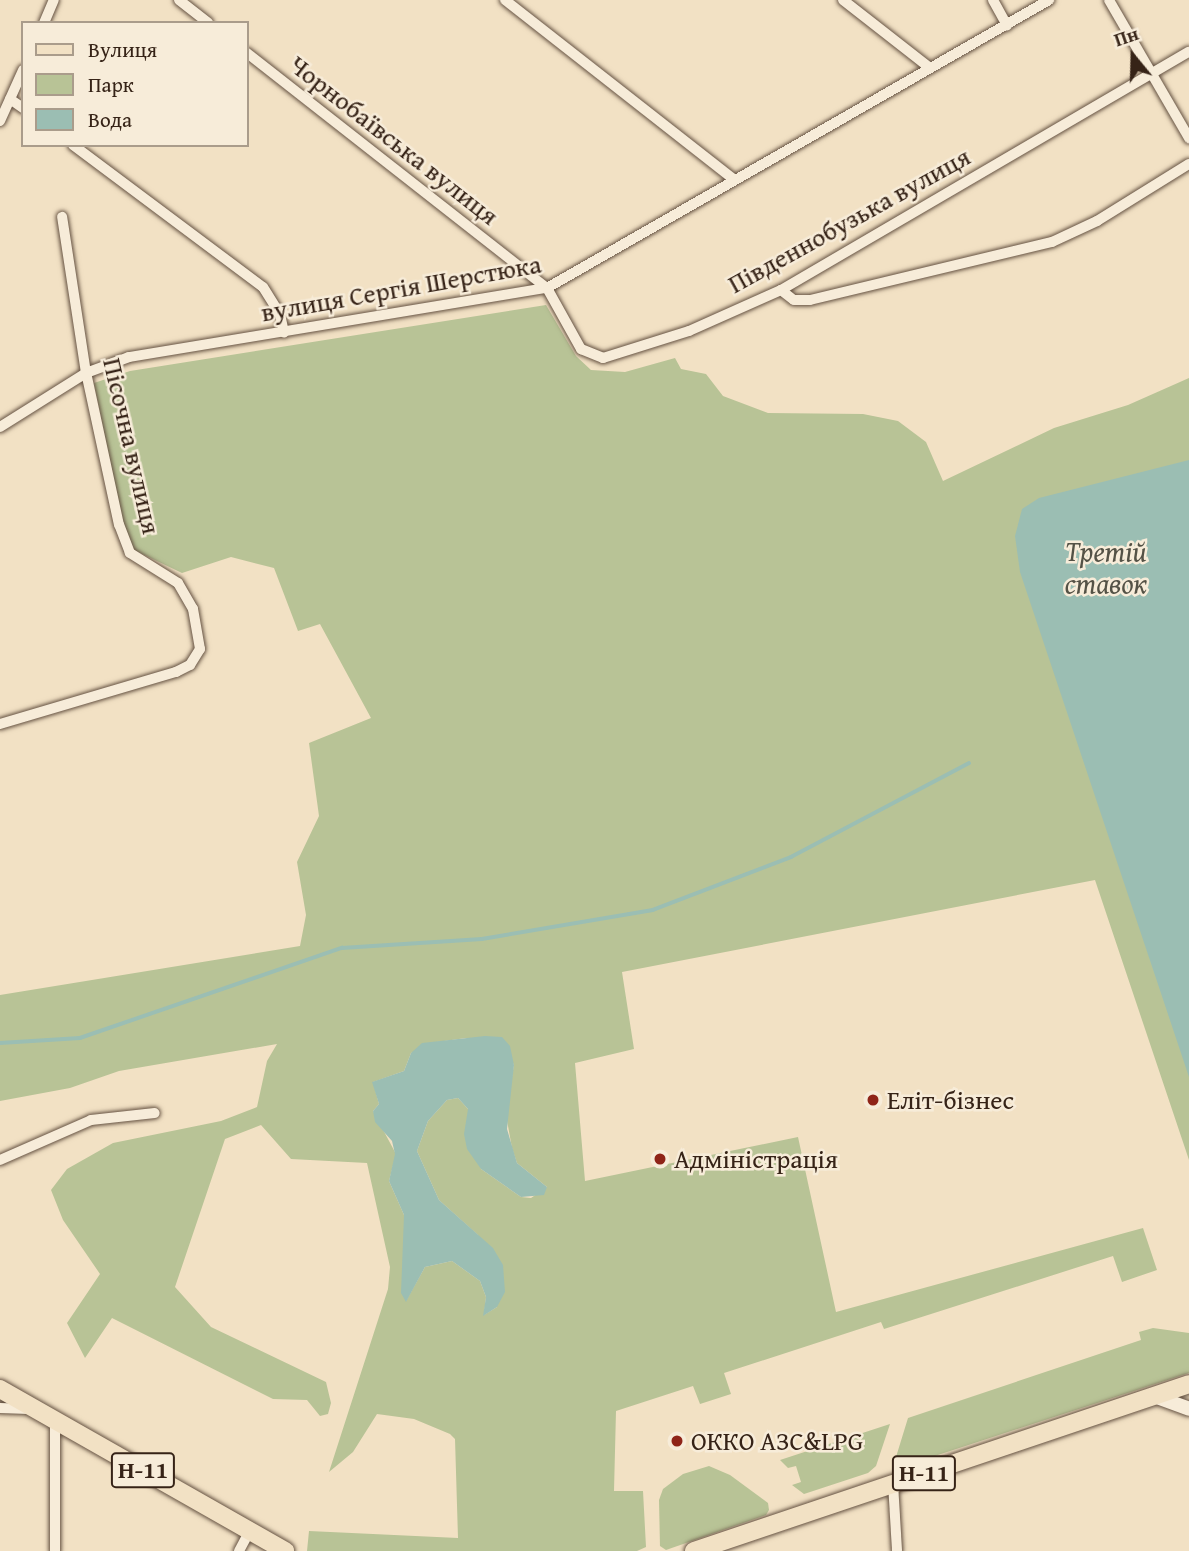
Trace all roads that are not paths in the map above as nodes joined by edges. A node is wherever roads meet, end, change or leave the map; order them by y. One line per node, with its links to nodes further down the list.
1 (54, 0): 8 (street)
2 (179, 0): 9 (street)
3 (505, 0): 22 (street)
4 (843, 0): 13 (street)
5 (993, 0): 10 (street)
6 (1049, 0): 10 (street, вулиця Сергія Шерстюка)
7 (1109, 0): 14 (street)
8 (45, 21)
9 (205, 21)
10 (1007, 25): 13 (street, вулиця Сергія Шерстюка)
11 (1189, 52): 14 (street, Південнобузька вулиця)
12 (248, 54): 24 (street, Чорнобаївська вулиця)
13 (930, 68): 22 (street, вулиця Сергія Шерстюка)
14 (1153, 73): 19 (street); 25 (street, Південнобузька вулиця)
15 (21, 74): 16 (street)
16 (10, 99): 17 (street); 18 (street)
17 (21, 107)
18 (0, 121)
19 (1189, 138)
20 (76, 147): 26 (street)
21 (1189, 164): 25 (street)
22 (733, 179): 24 (street, вулиця Сергія Шерстюка)
23 (62, 217): 27 (street, Пісочна вулиця)
24 (547, 288): 25 (street, Південнобузька вулиця); 26 (street, вулиця Сергія Шерстюка)
25 (780, 290)
26 (284, 333): 27 (street, вулиця Сергія Шерстюка)
27 (86, 373): 28 (street, вулиця Сергія Шерстюка); 29 (street, Пісочна вулиця)
28 (0, 427)
29 (0, 724)
30 (155, 1113): 31 (street)
31 (0, 1160)
32 (1189, 1384): 34 (main road, Н-11)
33 (0, 1389): 37 (main road, Н-11)
34 (1154, 1396): 36 (street); 39 (main road, Н-11)
35 (0, 1408): 37 (street)
36 (1189, 1409)
37 (35, 1410): 38 (main road, Н-11)
38 (55, 1420): 40 (main road, Н-11); 41 (street)
39 (893, 1483): 44 (main road, Н-11); 45 (street)
40 (250, 1530): 42 (street); 43 (main road, Н-11)
41 (55, 1551)
42 (239, 1551)
43 (285, 1551)
44 (694, 1551)
45 (897, 1551)

